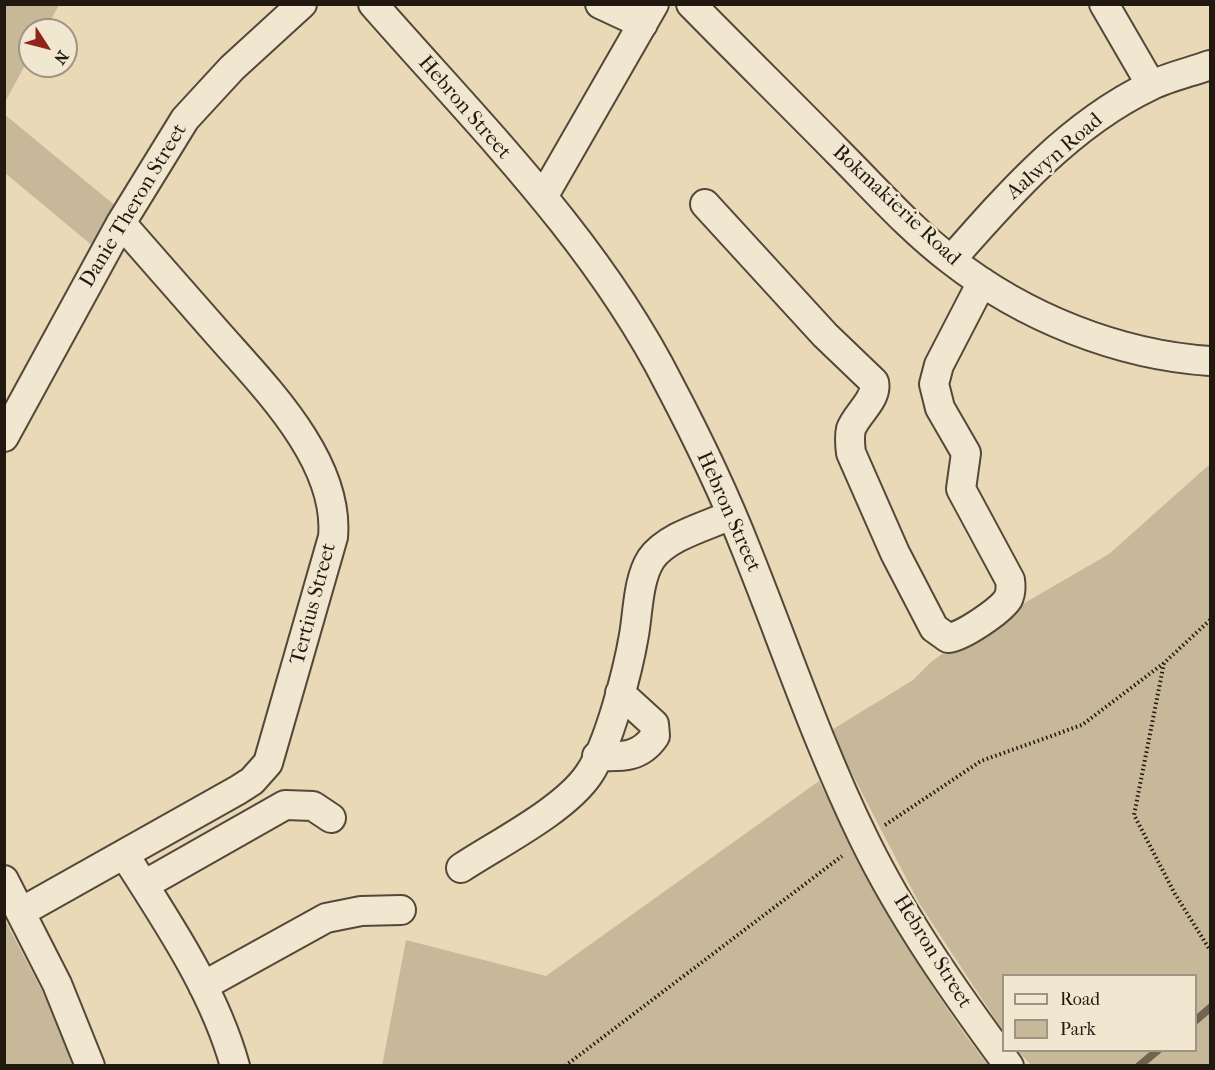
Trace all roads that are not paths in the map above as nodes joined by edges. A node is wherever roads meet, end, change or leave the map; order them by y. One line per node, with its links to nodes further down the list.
1 (302, 4): 11 (street, Danie Theron Street)
2 (373, 4): 9 (street, Hebron Street)
3 (691, 4): 12 (street, Bokmakierie Road)
4 (1104, 4): 8 (street)
5 (604, 6): 6 (street)
6 (648, 14): 9 (street)
7 (1210, 65): 8 (street, Aalwyn Road)
8 (1151, 85): 12 (street, Aalwyn Road)
9 (543, 197): 16 (street, Hebron Street)
10 (705, 204): 13 (street)
11 (121, 223): 15 (street, Danie Theron Street); 20 (street, Tertius Street)
12 (951, 260): 13 (street, Bokmakierie Road)
13 (982, 282): 14 (street, Bokmakierie Road)
14 (1210, 361)
15 (4, 437)
16 (731, 515): 17 (street); 29 (street, Hebron Street)
17 (620, 693): 18 (street); 18 (street)
18 (597, 756): 21 (street)
19 (331, 818): 23 (street)
20 (124, 854): 23 (street); 25 (street, Tertius Street)
21 (461, 868)
22 (4, 880): 25 (street)
23 (144, 885): 26 (street)
24 (401, 910): 26 (street)
25 (21, 912): 27 (street)
26 (203, 986): 28 (street)
27 (90, 1065)
28 (235, 1065)
29 (1009, 1065)

